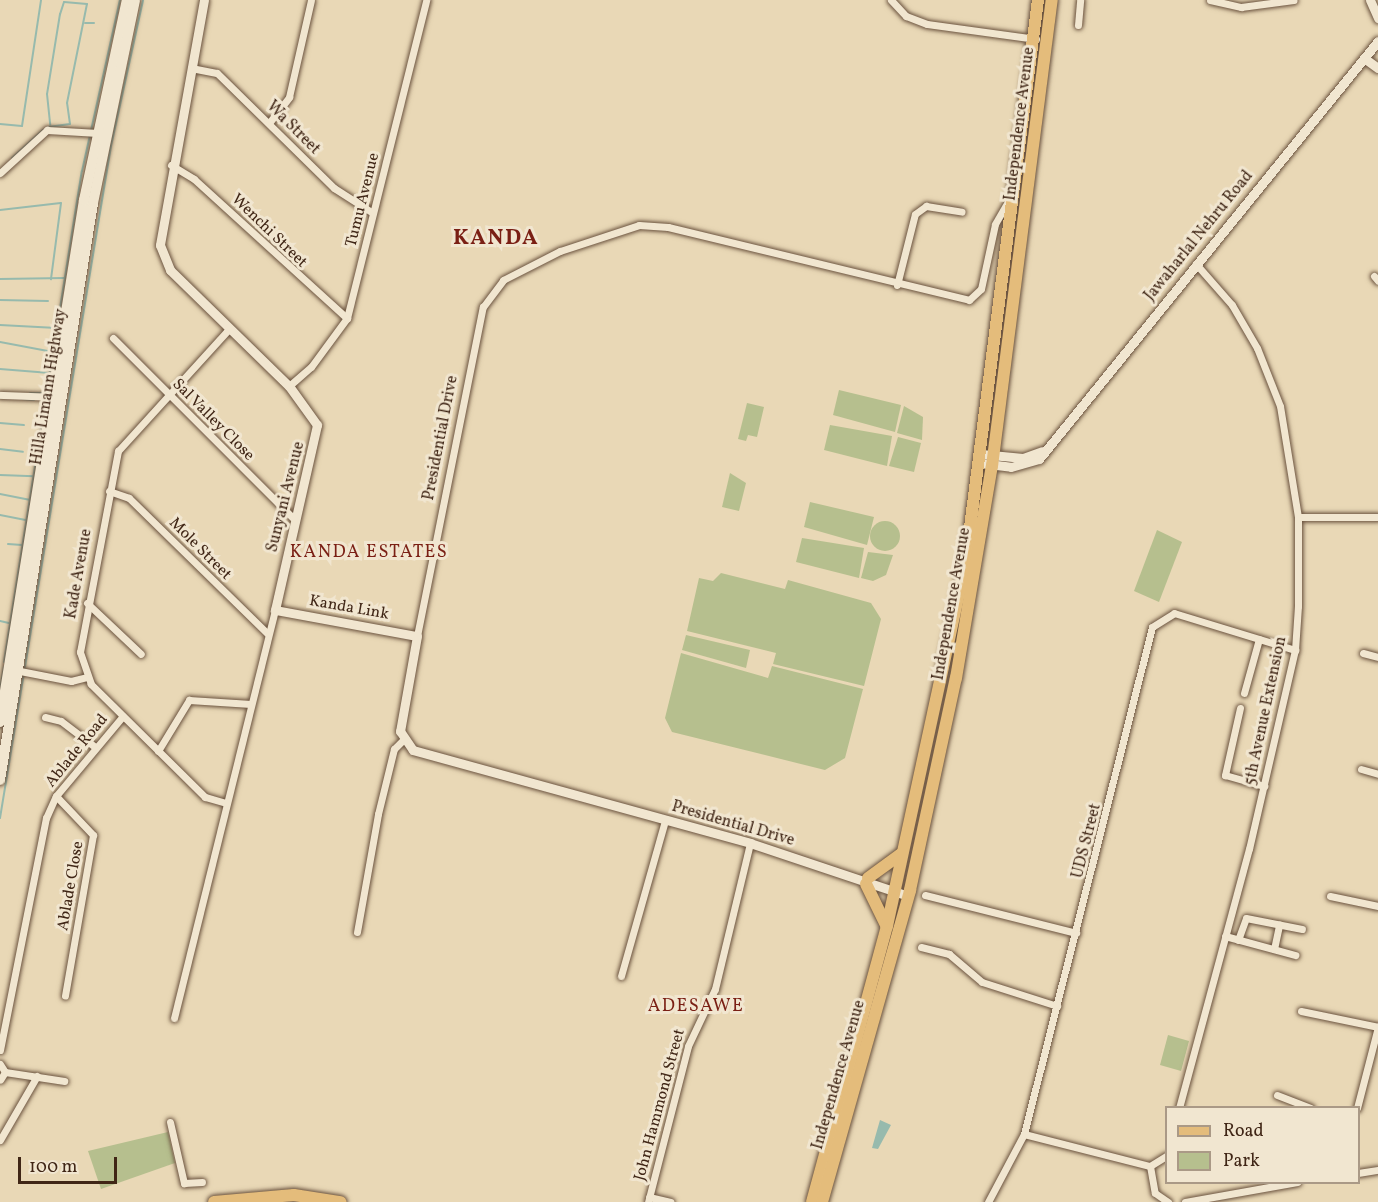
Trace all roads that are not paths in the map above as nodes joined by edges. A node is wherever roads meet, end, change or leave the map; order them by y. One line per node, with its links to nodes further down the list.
1 (127, 0): 22 (main road, Hilla Limann Highway)
2 (135, 0): 51 (main road, Hilla Limann Highway)
3 (204, 0): 19 (street, Sunyani Avenue)
4 (311, 0): 21 (street)
5 (426, 0): 27 (street, Tumu Avenue)
6 (891, 0): 15 (street)
7 (1038, 0): 15 (main road, Independence Avenue)
8 (1052, 0): 16 (main road, Independence Avenue)
9 (1080, 0): 14 (street)
10 (1209, 0): 11 (street)
11 (1294, 0)
12 (1370, 0): 13 (street)
13 (1378, 18)
14 (1078, 25)
15 (1033, 38): 16 (street); 25 (main road, Independence Avenue)
16 (1047, 40): 37 (main road, Independence Avenue)
17 (1378, 42): 18 (street, Jawaharlal Nehru Road)
18 (1364, 58): 20 (street); 28 (street, Jawaharlal Nehru Road)
19 (191, 68): 21 (street, Wa Street); 23 (street, Sunyani Avenue)
20 (1378, 68)
21 (269, 123): 27 (street, Wa Street)
22 (98, 133): 24 (street); 36 (main road, Hilla Limann Highway)
23 (171, 165): 30 (street, Wenchi Street); 31 (street, Sunyani Avenue)
24 (0, 173)
25 (1017, 190): 29 (street, Presidential Drive); 37 (main road, Independence Avenue)
26 (962, 212): 29 (street)
27 (373, 213): 30 (street, Tumu Avenue)
28 (1196, 264): 37 (street, Jawaharlal Nehru Road); 39 (street, 5th Avenue Extension)
29 (897, 285): 45 (street, Presidential Drive)
30 (347, 318): 33 (street, Tumu Avenue)
31 (229, 329): 33 (street, Sunyani Avenue); 35 (street, Kade Avenue)
32 (113, 338): 35 (street, Sal Valley Close)
33 (289, 386): 41 (street, Sunyani Avenue)
34 (0, 395): 36 (street)
35 (167, 395): 38 (street, Kade Avenue); 41 (street, Sal Valley Close)
36 (54, 397): 58 (main road, Hilla Limann Highway)
37 (987, 460): 70 (main road, Independence Avenue); 73 (main road, Independence Avenue)
38 (109, 491): 42 (street, Kade Avenue); 44 (street, Mole Street)
39 (1298, 517): 40 (street); 47 (street, 5th Avenue Extension)
40 (1378, 517)
41 (295, 520): 43 (street, Sunyani Avenue)
42 (87, 603): 49 (street); 52 (street, Kade Avenue)
43 (275, 610): 44 (street, Sunyani Avenue); 45 (street, Kanda Link)
44 (267, 633): 54 (street, Sunyani Avenue)
45 (417, 636): 59 (street, Presidential Drive)
46 (1259, 639): 47 (street, UDS Street); 53 (street); 81 (street, UDS Street)
47 (1295, 650): 65 (street, 5th Avenue Extension)
48 (1363, 653): 50 (street)
49 (141, 654)
50 (1378, 657)
51 (20, 671): 52 (street); 64 (main road, Hilla Limann Highway)
52 (87, 677): 56 (street)
53 (1244, 693)
54 (251, 704): 61 (street); 67 (street, Sunyani Avenue)
55 (1240, 708): 65 (street)
56 (123, 716): 60 (street, Ablade Road); 61 (street)
57 (45, 717): 60 (street)
58 (0, 722)
59 (402, 741): 68 (street, Presidential Drive); 80 (street)
60 (95, 747): 66 (street, Ablade Road)
61 (158, 751): 67 (street)
62 (1361, 769): 63 (street)
63 (1378, 774)
64 (0, 780)
65 (1264, 786): 82 (street, 5th Avenue Extension)
66 (56, 796): 88 (street, Ablade Close); 93 (street, Ablade Road)
67 (226, 803): 91 (street, Sunyani Avenue)
68 (665, 820): 69 (street, Presidential Drive); 87 (street)
69 (750, 843): 71 (street, Presidential Drive); 114 (street, John Hammond Street)
70 (902, 853): 71 (main road); 72 (main road, Independence Avenue)
71 (864, 880): 72 (street, Presidential Drive); 78 (main road)
72 (894, 890): 73 (street, Presidential Drive); 78 (main road, Independence Avenue)
73 (909, 893): 99 (main road, Independence Avenue)
74 (925, 895): 81 (street)
75 (1330, 896): 76 (street)
76 (1378, 906)
77 (1279, 925): 79 (street); 83 (street); 85 (street)
78 (886, 926): 99 (main road, Independence Avenue)
79 (1302, 929)
80 (357, 932)
81 (1076, 933): 89 (street, UDS Street)
82 (1225, 936): 83 (street); 100 (street, 5th Avenue Extension)
83 (1238, 940): 85 (street)
84 (921, 947): 89 (street)
85 (1274, 949): 86 (street)
86 (1295, 955)
87 (621, 976)
88 (65, 996)
89 (1058, 1006): 104 (street, UDS Street)
90 (1301, 1011): 92 (street)
91 (174, 1018)
92 (1378, 1027): 102 (street)
93 (0, 1051): 94 (street, Ablade Road)
94 (2, 1067): 95 (street); 96 (street)
95 (37, 1076): 97 (street); 105 (street)
96 (0, 1080)
97 (64, 1081)
98 (1277, 1095): 101 (street)
99 (843, 1099): 110 (main road, Independence Avenue); 118 (main road); 121 (main road)
100 (1179, 1106)
101 (1308, 1106)
102 (1357, 1106)
103 (170, 1122): 112 (street)
104 (1024, 1134): 107 (street); 122 (street, UDS Street)
105 (0, 1140)
106 (1165, 1159): 107 (street); 111 (street)
107 (1150, 1166): 111 (street)
108 (1378, 1170): 109 (street)
109 (1360, 1173)
110 (822, 1181): 119 (main road, Independence Avenue); 120 (main road, Independence Avenue)
111 (1157, 1181): 123 (street)
112 (202, 1182)
113 (1286, 1184): 124 (street)
114 (648, 1199): 117 (street)
115 (214, 1202): 116 (main road)
116 (340, 1202)
117 (670, 1202)
118 (806, 1202)
119 (812, 1202)
120 (822, 1202)
121 (829, 1202)
122 (988, 1202)
123 (1168, 1202)
124 (1185, 1202)

